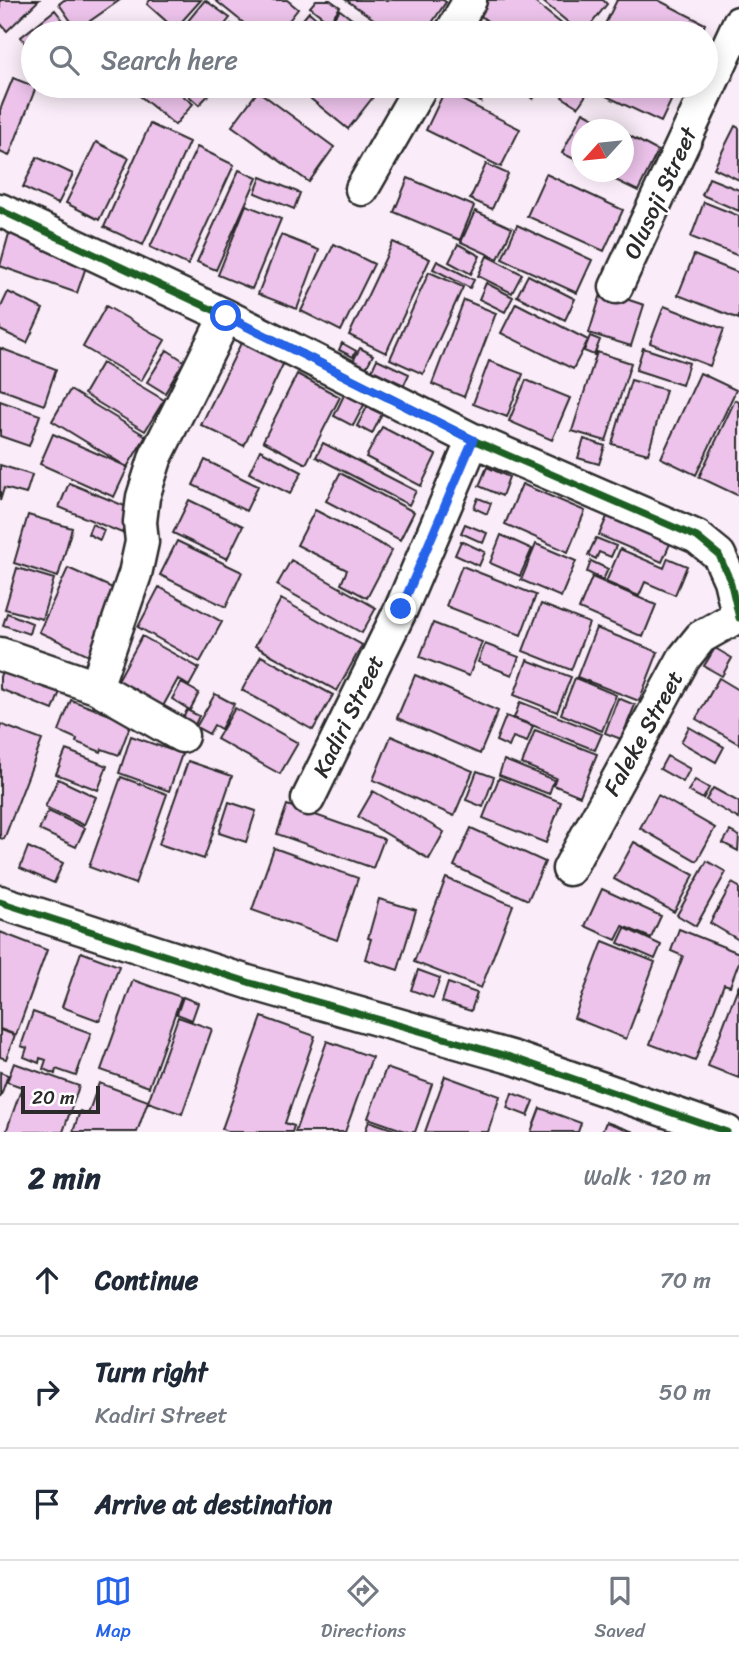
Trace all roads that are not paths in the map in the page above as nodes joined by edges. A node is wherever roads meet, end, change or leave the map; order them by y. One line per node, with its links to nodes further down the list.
1 (470, 0): 2 (street)
2 (458, 21)
3 (739, 23): 4 (street, Olusoji Street)
4 (718, 68)
5 (414, 98): 7 (street)
6 (704, 98): 9 (street, Olusoji Street)
7 (362, 189)
8 (0, 210): 10 (street)
9 (616, 288)
10 (226, 316): 11 (street); 14 (street)
11 (473, 440): 12 (street); 16 (street, Kadiri Street)
12 (738, 617): 17 (street, Faleke Street)
13 (0, 654): 14 (street)
14 (96, 687): 15 (street)
15 (182, 736)
16 (308, 799)
17 (569, 869)
18 (0, 902): 19 (street)
19 (727, 1132)

